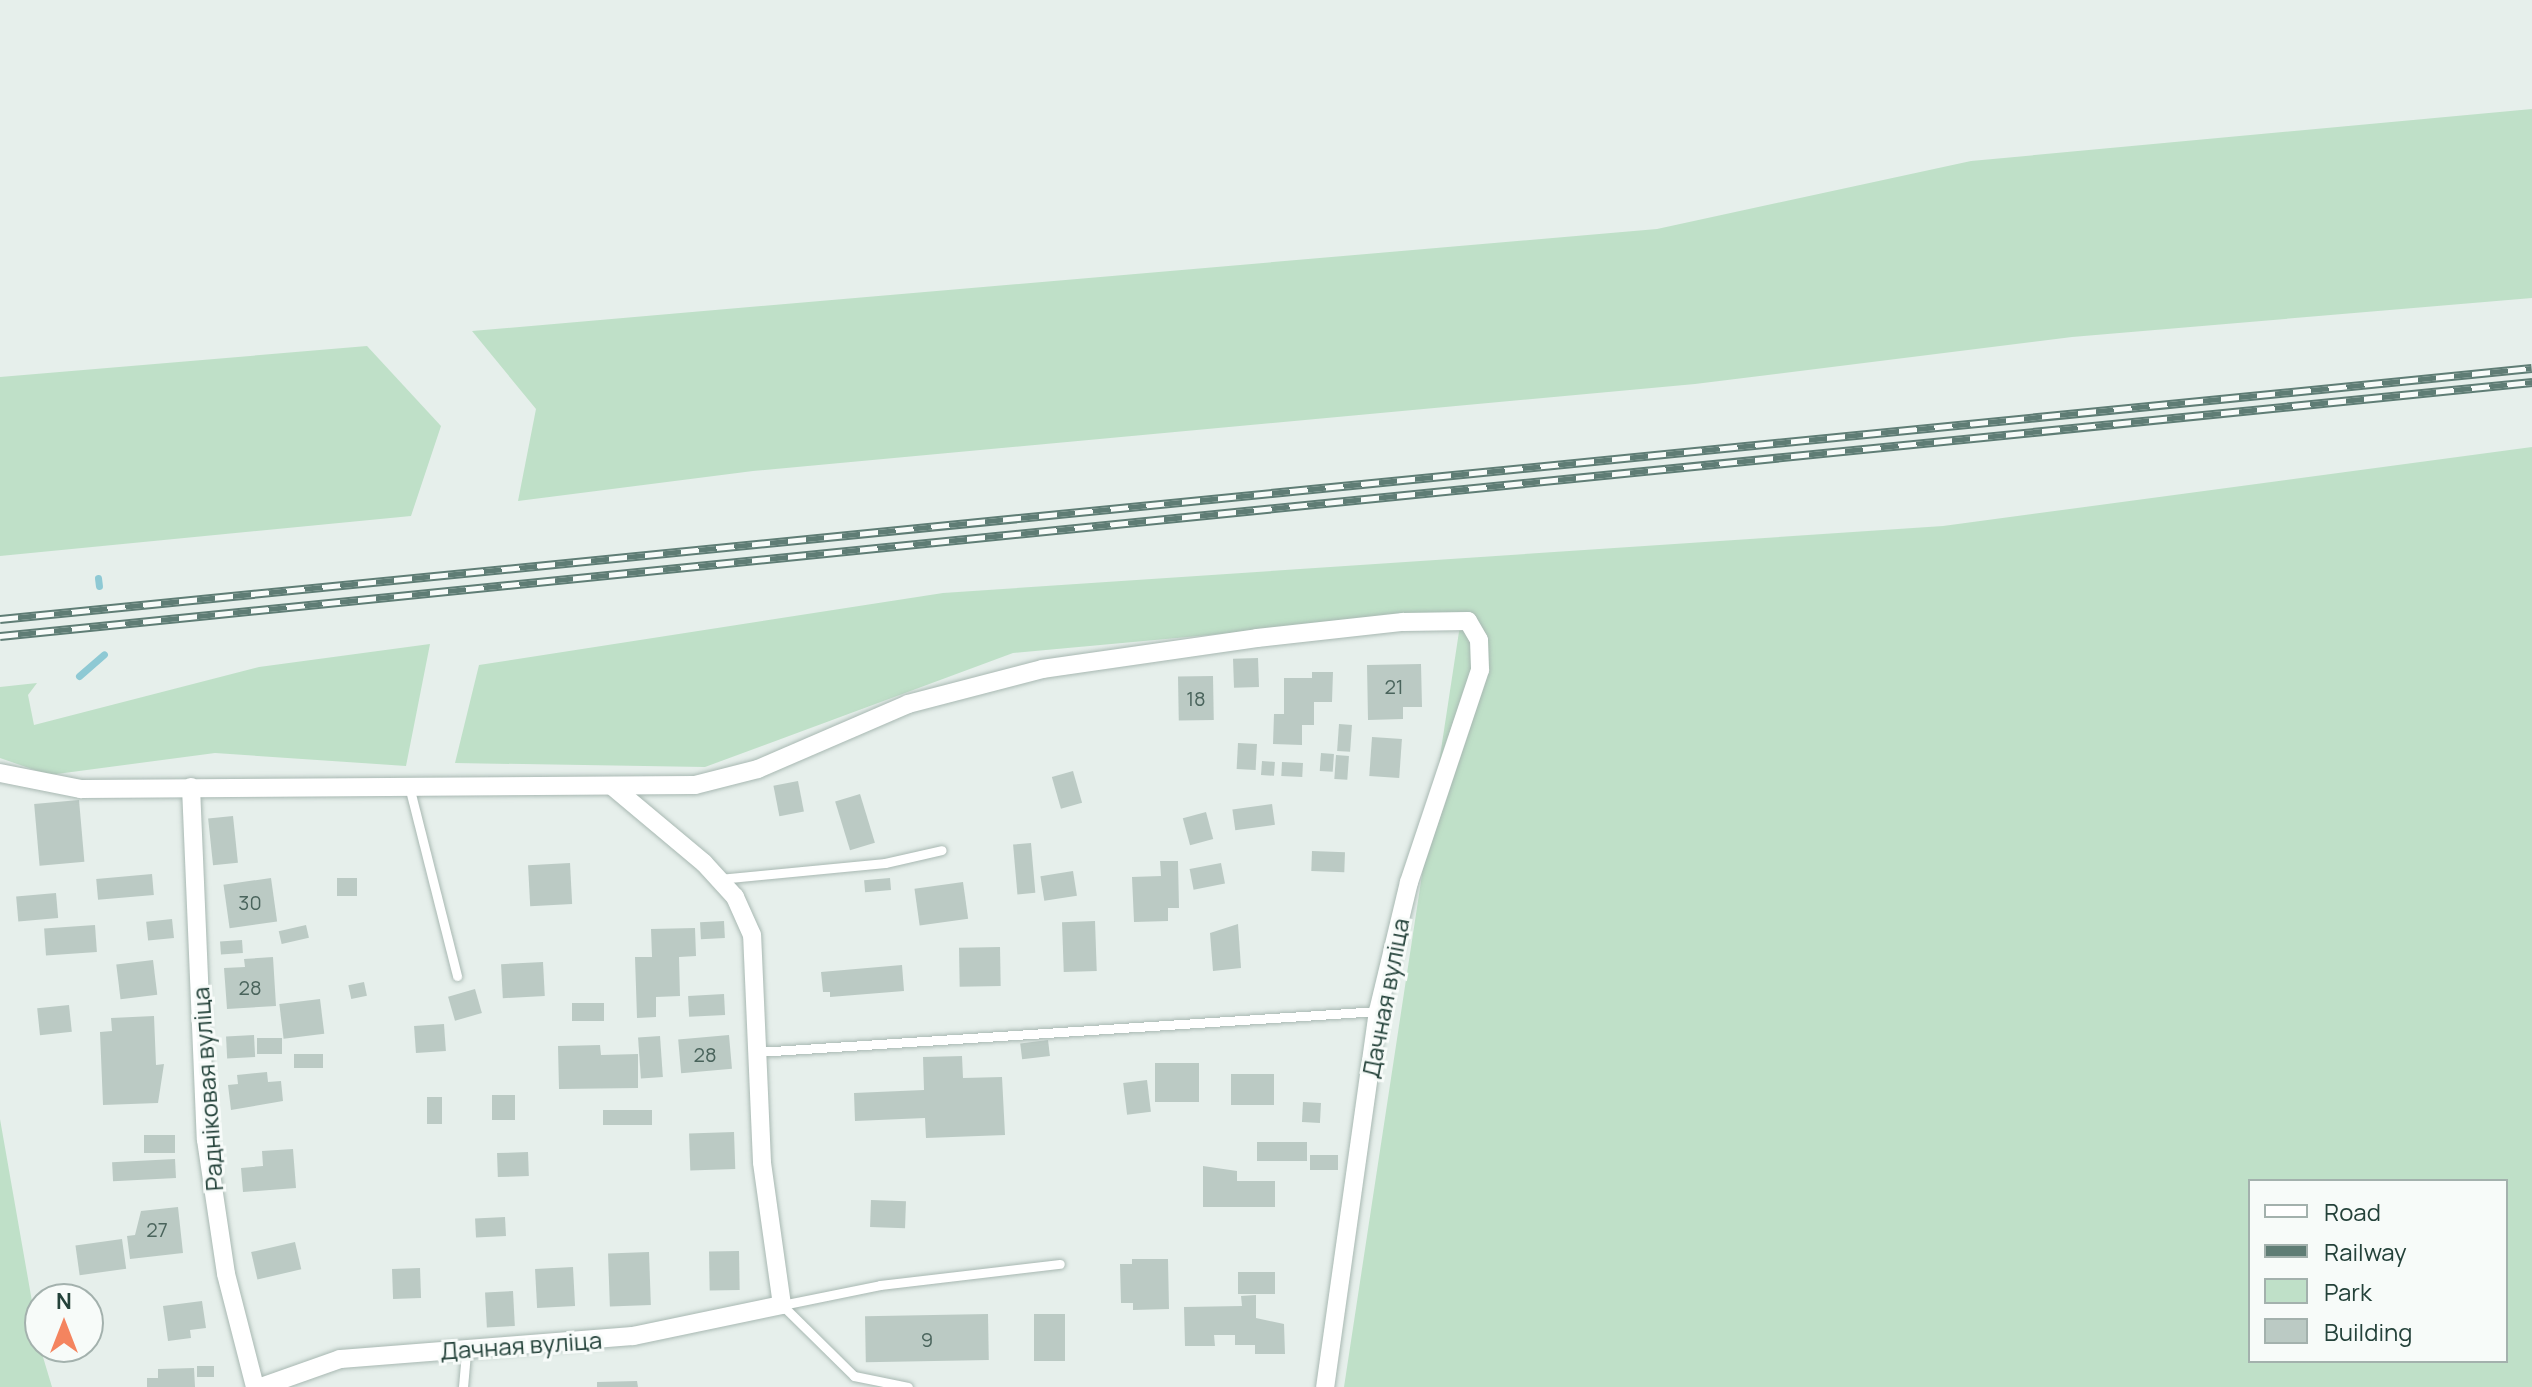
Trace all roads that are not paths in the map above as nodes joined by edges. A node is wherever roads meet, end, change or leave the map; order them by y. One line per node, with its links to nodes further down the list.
1 (0, 773): 3 (street)
2 (409, 786): 3 (street); 4 (street); 7 (lane)
3 (191, 787): 13 (street, Радніковая вуліца)
4 (613, 787): 6 (street); 8 (street, Дачная вуліца)
5 (942, 850): 6 (lane)
6 (719, 879): 9 (street)
7 (457, 976)
8 (1378, 1011): 9 (lane); 17 (street, Дачная вуліца)
9 (758, 1052): 11 (street)
10 (1060, 1264): 11 (lane)
11 (782, 1305): 12 (street, Дачная вуліца); 16 (lane)
12 (466, 1349): 14 (street, Дачная вуліца); 15 (lane)
13 (255, 1387)
14 (261, 1387)
15 (463, 1387)
16 (908, 1387)
17 (1325, 1387)

